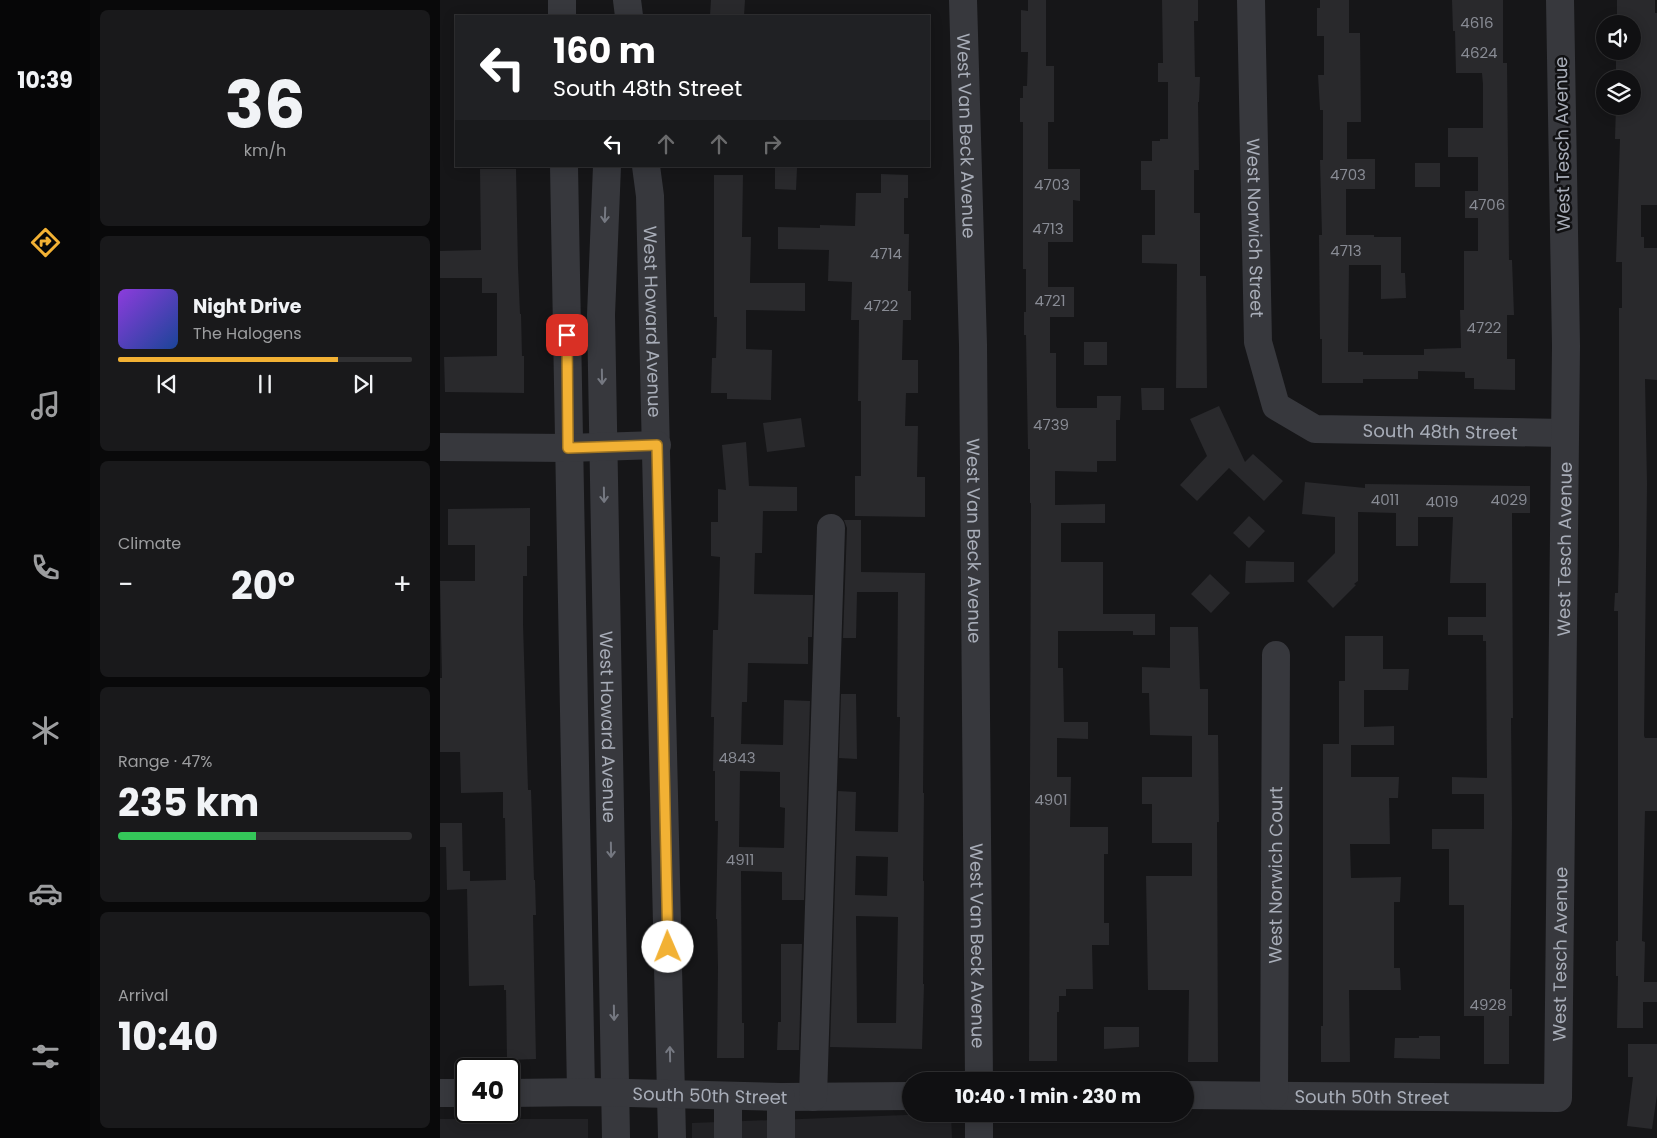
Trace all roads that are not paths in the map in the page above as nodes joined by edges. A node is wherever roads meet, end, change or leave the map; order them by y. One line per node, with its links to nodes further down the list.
1 (562, 0): 7 (street)
2 (619, 0): 8 (street)
3 (628, 0): 9 (street)
4 (964, 0): 21 (street, West Van Beck Avenue)
5 (1251, 0): 13 (street, West Norwich Street)
6 (1560, 0): 14 (street, West Tesch Avenue)
7 (562, 15)
8 (618, 15)
9 (629, 15)
10 (564, 167): 18 (street, West Howard Avenue)
11 (607, 167): 16 (street, West Howard Avenue, one-way to 16)
12 (646, 167): 15 (street, West Howard Avenue)
13 (1315, 429): 14 (street, South 48th Street)
14 (1565, 433): 34 (street, West Tesch Avenue)
15 (657, 445): 16 (street); 27 (street, West Howard Avenue, one-way to 15)
16 (603, 446): 18 (street); 26 (street, West Howard Avenue, one-way to 26)
17 (440, 447): 18 (street)
18 (568, 448): 22 (street, West Howard Avenue)
19 (831, 528): 33 (street)
20 (1276, 655): 28 (street, West Norwich Court)
21 (979, 1072)
22 (582, 1092): 25 (street, South 50th Street); 26 (street, South 50th Street)
23 (440, 1093): 24 (street)
24 (455, 1093)
25 (520, 1093)
26 (615, 1093): 27 (street, South 50th Street); 36 (street, West Howard Avenue)
27 (671, 1094): 30 (street, South 50th Street); 37 (street, West Howard Avenue)
28 (1274, 1094): 29 (street, South 50th Street); 34 (street, South 50th Street)
29 (1194, 1095)
30 (728, 1096): 32 (street, South 50th Street); 38 (street)
31 (902, 1096): 33 (street, South 50th Street)
32 (782, 1097): 33 (street, South 50th Street); 39 (street)
33 (813, 1097)
34 (1558, 1098)
35 (979, 1122): 40 (street)
36 (616, 1138)
37 (672, 1138)
38 (728, 1138)
39 (781, 1138)
40 (978, 1138)

